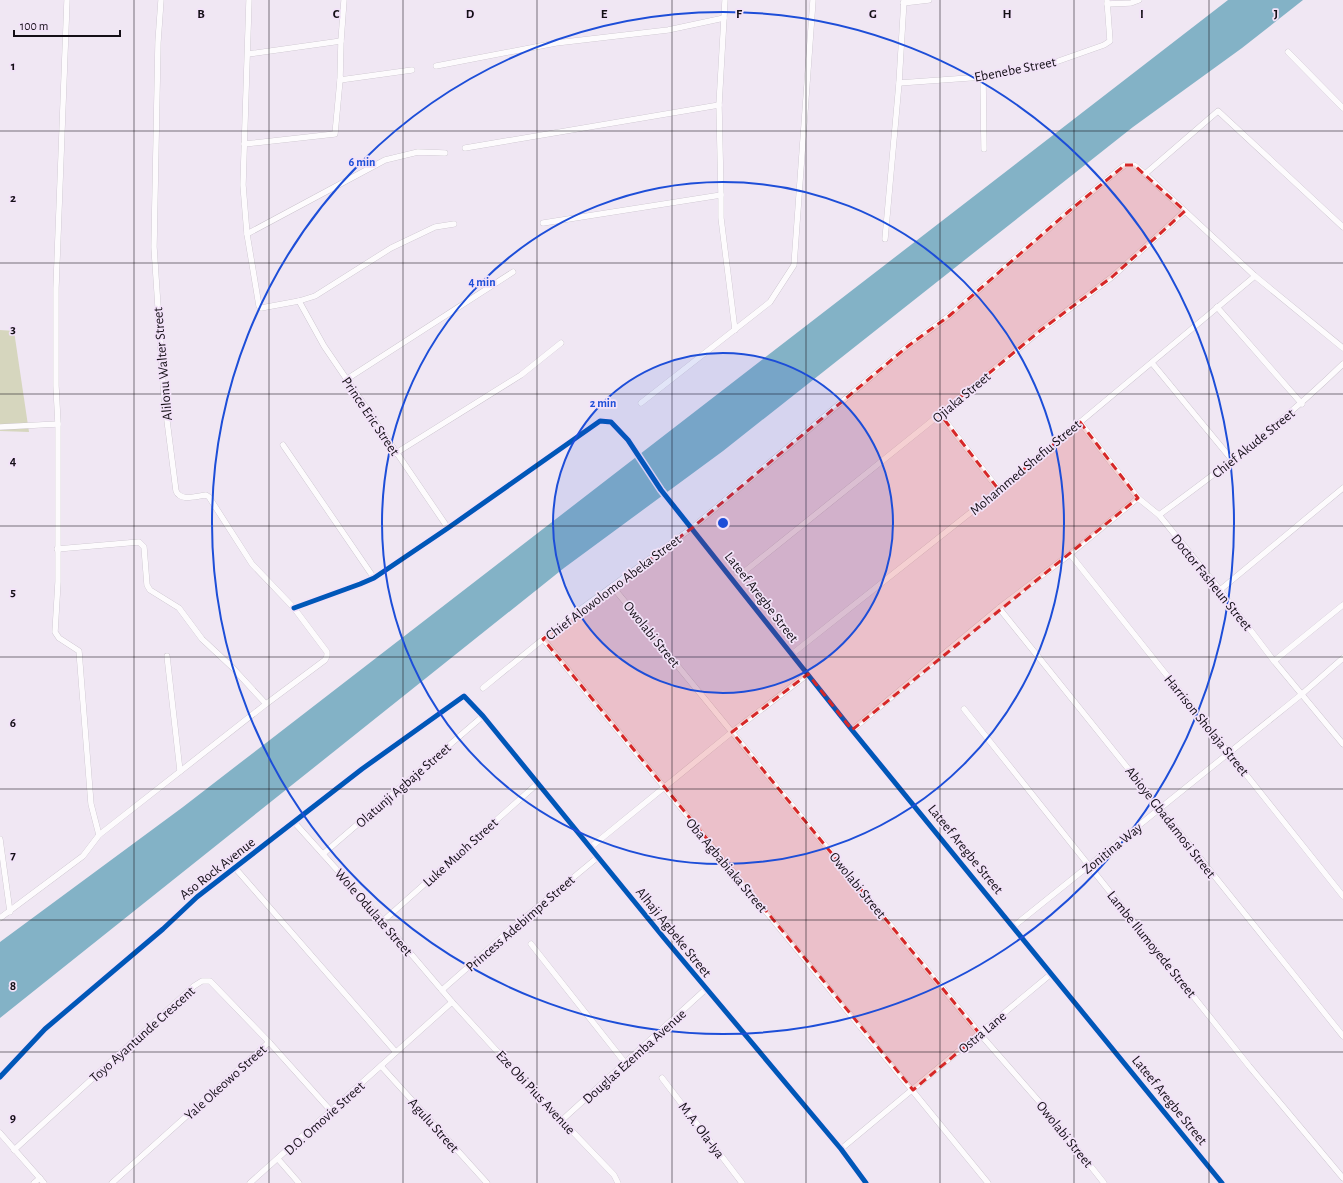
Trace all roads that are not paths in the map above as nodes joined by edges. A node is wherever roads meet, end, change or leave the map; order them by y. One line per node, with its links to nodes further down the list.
1 (67, 0): 48 (street)
2 (162, 0): 66 (street, Alilonu Walter Street)
3 (250, 0): 14 (street)
4 (344, 0): 12 (street)
5 (725, 0): 11 (street)
6 (812, 0): 38 (street)
7 (929, 0): 9 (street)
8 (1139, 0): 10 (street)
9 (903, 1): 19 (street)
10 (1107, 2): 17 (street, Ebenebe Street)
11 (724, 18): 15 (street); 20 (street)
12 (341, 40): 14 (street); 18 (street)
13 (1288, 52): 21 (street)
14 (248, 54): 22 (street)
15 (436, 66)
16 (412, 70): 18 (street)
17 (982, 77): 19 (street, Ebenebe Street); 24 (street)
18 (340, 80): 22 (street)
19 (899, 82): 33 (street)
20 (719, 105): 23 (street); 27 (street)
21 (1343, 108)
22 (244, 144): 32 (street)
23 (465, 148)
24 (984, 149)
25 (445, 153): 32 (street)
26 (1145, 174): 28 (street); 31 (street); 58 (street, Chief Alowolomo Abeka Street)
27 (721, 195): 29 (street); 38 (street)
28 (1185, 211): 35 (street); 46 (street, Ojiaka Street)
29 (543, 223)
30 (454, 224): 36 (street)
31 (1343, 228)
32 (247, 234): 36 (street)
33 (885, 239)
34 (513, 272): 43 (street)
35 (1255, 276): 37 (street, Mohammed Shefiu Street); 40 (street)
36 (299, 301): 43 (street, Prince Eric Street)
37 (1218, 307): 41 (street, Mohammed Shefiu Street); 45 (street)
38 (735, 330): 44 (street)
39 (561, 343): 51 (street)
40 (1343, 348)
41 (1152, 363): 47 (street, Mohammed Shefiu Street); 52 (street)
42 (1343, 364): 45 (street, Chief Akude Street)
43 (347, 379): 51 (street, Prince Eric Street)
44 (641, 403)
45 (1302, 404): 52 (street, Chief Akude Street)
46 (940, 414): 54 (street); 62 (street, Ojiaka Street)
47 (1080, 422): 54 (street, Mohammed Shefiu Street); 55 (street, Doctor Fasheun Street)
48 (58, 424): 49 (street); 59 (street)
49 (0, 427)
50 (283, 445): 61 (street)
51 (396, 453): 57 (street, Prince Eric Street)
52 (1233, 461): 56 (street, Chief Akude Street)
53 (1343, 488): 64 (street)
54 (999, 490): 69 (street, Mohammed Shefiu Street)
55 (1138, 498): 56 (street, Doctor Fasheun Street); 60 (street)
56 (1159, 515): 64 (street, Doctor Fasheun Street)
57 (448, 528): 58 (street, Lateef Aregbe Street); 61 (street, Lateef Aregbe Street)
58 (692, 528): 62 (street, Lateef Aregbe Street); 63 (street, Chief Alowolomo Abeka Street)
59 (57, 549): 77 (street); 89 (street)
60 (1070, 554): 67 (street); 83 (street, Harrison Sholaja Street)
61 (374, 578): 66 (street, Lateef Aregbe Street)
62 (734, 580): 69 (street, Lateef Aregbe Street)
63 (612, 586): 68 (street, Chief Alowolomo Abeka Street); 81 (street, Owolabi Street)
64 (1220, 590): 72 (street, Doctor Fasheun Street)
65 (1343, 605): 72 (street)
66 (294, 608): 77 (street, Alilonu Walter Street)
67 (999, 608): 80 (street); 87 (street, Abioye Gbadamosi Street)
68 (543, 639): 74 (street, Chief Alowolomo Abeka Street); 86 (street, Oba Agbabiaka Street)
69 (792, 654): 73 (street, Lateef Aregbe Street)
70 (167, 656): 84 (street)
71 (1343, 658): 75 (street, Zonitina Way)
72 (1274, 661): 75 (street, Doctor Fasheun Street)
73 (808, 674): 80 (street, Lateef Aregbe Street); 81 (street)
74 (483, 688)
75 (1302, 694): 82 (street, Doctor Fasheun Street); 83 (street, Zonitina Way)
76 (464, 696): 79 (street, Alhaji Agbeke Street); 88 (street, Aso Rock Avenue)
77 (266, 704): 84 (street)
78 (964, 709): 94 (street, Lambe Ilumoyede Street)
79 (483, 716): 85 (street, Alhaji Agbeke Street); 92 (street, Olatunji Agbaje Street)
80 (852, 730): 100 (street, Lateef Aregbe Street)
81 (732, 732): 86 (street); 106 (street, Owolabi Street)
82 (1343, 744)
83 (1229, 752): 87 (street, Zonitina Way); 96 (street, Harrison Sholaja Street)
84 (180, 771): 89 (street)
85 (537, 784): 91 (street, Alhaji Agbeke Street); 99 (street, Luke Muoh Street)
86 (664, 788): 91 (street); 114 (street, Oba Agbabiaka Street)
87 (1161, 808): 94 (street, Zonitina Way); 107 (street, Abioye Gbadamosi Street)
88 (294, 822): 92 (street, Wole Odulate Street); 95 (street, Aso Rock Avenue)
89 (99, 835): 97 (street)
90 (0, 839): 97 (street)
91 (591, 847): 93 (street, Alhaji Agbeke Street)
92 (323, 854): 99 (street, Wole Odulate Street)
93 (598, 857): 103 (street, Alhaji Agbeke Street); 104 (street, Princess Adebimpe Street)
94 (1089, 865): 100 (street, Zonitina Way); 121 (street, Lambe Ilumoyede Street)
95 (236, 869): 109 (street); 112 (street, Aso Rock Avenue)
96 (1343, 896)
97 (10, 912): 98 (street)
98 (0, 918)
99 (383, 921): 104 (street, Wole Odulate Street)
100 (1014, 926): 102 (street, Lateef Aregbe Street)
101 (531, 944): 110 (street)
102 (1051, 974): 106 (street, Ostra Lane); 133 (street, Lateef Aregbe Street)
103 (706, 989): 110 (street, Douglas Ezemba Avenue); 118 (street, Alhaji Agbeke Street)
104 (442, 990): 105 (street, Wole Odulate Street)
105 (452, 1002): 109 (street, D.O. Omovie Street); 116 (street, Eze Obi Pius Avenue)
106 (980, 1034): 114 (street, Ostra Lane); 132 (street, Owolabi Street)
107 (1343, 1036)
108 (269, 1042): 115 (street, Yale Okeowo Street); 119 (street, Toyo Ayantunde Crescent); 124 (street, Yale Okeowo Street)
109 (395, 1051): 111 (street, D.O. Omovie Street)
110 (626, 1064): 116 (street, Douglas Ezemba Avenue)
111 (382, 1066): 115 (street, D.O. Omovie Street); 127 (street, Agulu Street)
112 (0, 1077)
113 (662, 1078): 129 (street, M.A. Ola-Iya)
114 (913, 1090): 118 (street, Ostra Lane); 131 (street, Oba Agbabiaka Street)
115 (330, 1111): 120 (street, D.O. Omovie Street)
116 (562, 1121): 128 (street, Eze Obi Pius Avenue)
117 (0, 1133): 119 (street)
118 (841, 1149): 130 (street, Alhaji Agbeke Street)
119 (14, 1150): 122 (street)
120 (278, 1159): 125 (street, D.O. Omovie Street); 126 (street)
121 (1343, 1178)
122 (42, 1181): 123 (street)
123 (34, 1183)
124 (112, 1183)
125 (250, 1183)
126 (299, 1183)
127 (487, 1183)
128 (618, 1183)
129 (742, 1183)
130 (866, 1183)
131 (988, 1183)
132 (1103, 1183)
133 (1222, 1183)

